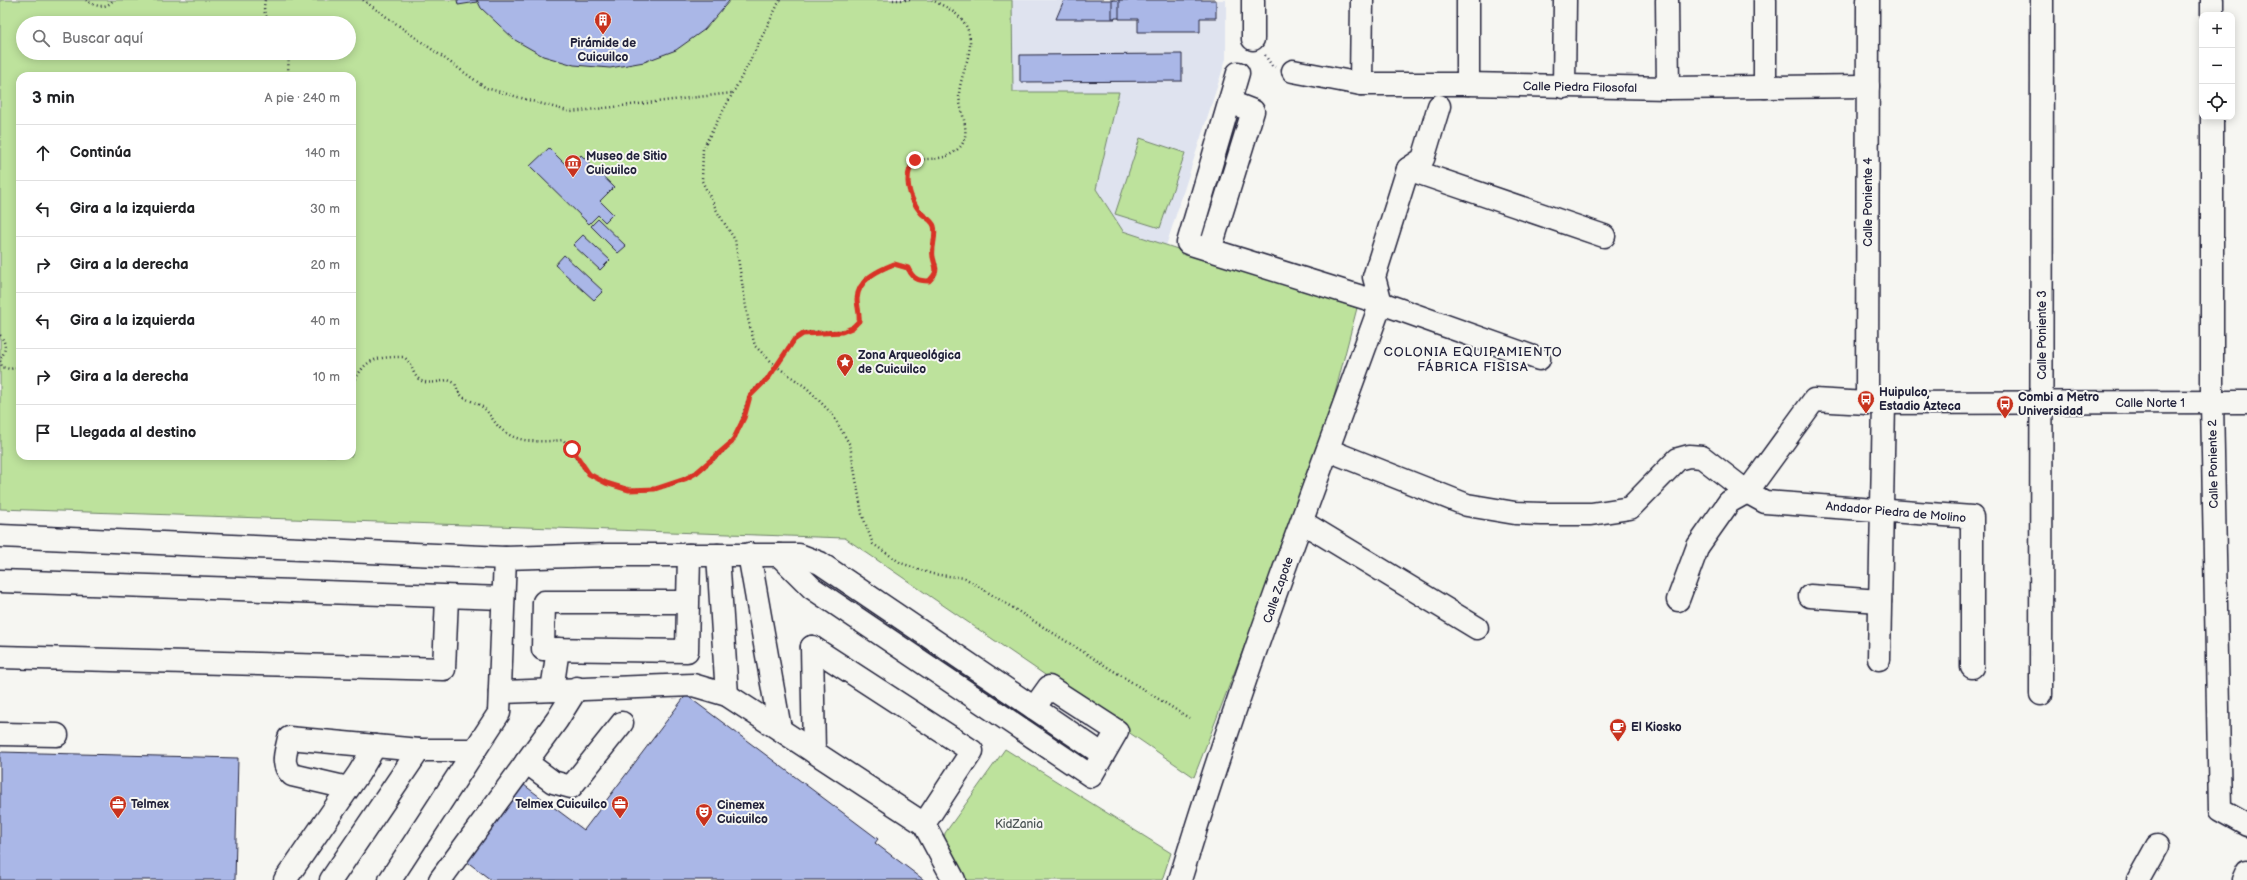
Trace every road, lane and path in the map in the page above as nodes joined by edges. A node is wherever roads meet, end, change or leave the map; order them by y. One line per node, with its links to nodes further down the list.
1 (86, 0): 2 (path)
2 (114, 0)
3 (265, 0): 19 (path)
4 (363, 0): 31 (path)
5 (780, 0): 31 (path)
6 (892, 0): 7 (path)
7 (912, 0)
8 (932, 0): 39 (path)
9 (1253, 0): 20 (street)
10 (1362, 0): 25 (street)
11 (1468, 0): 26 (street)
12 (1565, 0): 28 (street)
13 (1667, 0): 30 (street)
14 (1765, 0): 29 (street)
15 (1868, 0): 27 (street, Calle Poniente 4)
16 (2042, 0): 45 (street, Calle Poniente 3)
17 (2212, 0): 18 (street)
18 (2212, 12)
19 (266, 16)
20 (1253, 39)
21 (289, 60): 23 (path)
22 (1293, 71): 25 (street, Calle Piedra Filosofal)
23 (288, 72)
24 (1238, 73): 36 (street)
25 (1361, 84): 26 (street, Calle Piedra Filosofal)
26 (1468, 84): 28 (street, Calle Piedra Filosofal)
27 (1868, 86): 29 (street, Calle Piedra Filosofal); 44 (street, Calle Poniente 4)
28 (1564, 87): 30 (street, Calle Piedra Filosofal)
29 (1765, 87): 30 (street, Calle Piedra Filosofal)
30 (1668, 88)
31 (733, 93): 39 (path)
32 (1439, 106): 34 (street)
33 (2212, 120): 42 (street, Calle Poniente 2)
34 (1408, 169): 35 (street); 36 (street)
35 (1604, 236)
36 (1381, 303): 38 (street); 46 (street, Calle Zapote)
37 (0, 335): 40 (path)
38 (1539, 359)
39 (776, 366): 41 (path); 73 (path)
40 (16, 368)
41 (356, 379)
42 (2212, 402): 43 (street, Calle Norte 1); 45 (street, Calle Norte 1); 85 (street, Calle Poniente 2)
43 (2247, 402)
44 (1875, 403): 45 (street, Calle Norte 1); 47 (street, Calle Norte 1); 48 (street, Calle Poniente 4)
45 (2042, 403): 71 (street, Calle Poniente 3)
46 (1328, 450): 47 (street, Andador Piedra de Molino); 49 (street, Calle Zapote)
47 (1747, 492): 48 (street, Andador Piedra de Molino); 60 (street)
48 (1881, 511): 61 (street, Calle Poniente 4); 67 (street, Andador Piedra de Molino)
49 (1302, 522): 63 (street); 93 (street, Calle Zapote)
50 (0, 536): 55 (street)
51 (749, 554): 53 (street); 54 (street); 75 (street)
52 (689, 555): 53 (street); 55 (street); 62 (street)
53 (718, 555): 72 (street)
54 (779, 555): 54 (street)
55 (505, 558): 59 (street)
56 (0, 581): 58 (street)
57 (1810, 596): 61 (street)
58 (447, 597): 59 (street); 65 (street)
59 (503, 598): 70 (street)
60 (1678, 600)
61 (1880, 601): 66 (street, Calle Poniente 4)
62 (688, 602): 64 (street); 64 (street)
63 (1477, 628)
64 (558, 649): 69 (street)
65 (0, 657)
66 (1879, 659)
67 (1972, 667)
68 (577, 688): 69 (street); 72 (street); 82 (street)
69 (552, 690): 70 (street)
70 (500, 692): 80 (street)
71 (2042, 694)
72 (727, 695): 75 (street)
73 (1189, 718)
74 (622, 723): 82 (street)
75 (780, 729): 81 (street)
76 (0, 734): 77 (street)
77 (57, 735)
78 (375, 746): 79 (street); 83 (street); 83 (street)
79 (419, 750): 80 (street); 89 (street)
80 (475, 750): 90 (street)
81 (814, 752): 84 (street); 84 (street)
82 (526, 762): 91 (street)
83 (348, 788): 88 (street)
84 (924, 824): 92 (street)
85 (2247, 825)
86 (2157, 846): 94 (street)
87 (2247, 871): 95 (street)
88 (285, 880)
89 (331, 880)
90 (390, 880)
91 (440, 880)
92 (954, 880)
93 (1180, 880)
94 (2138, 880)
95 (2243, 880)

